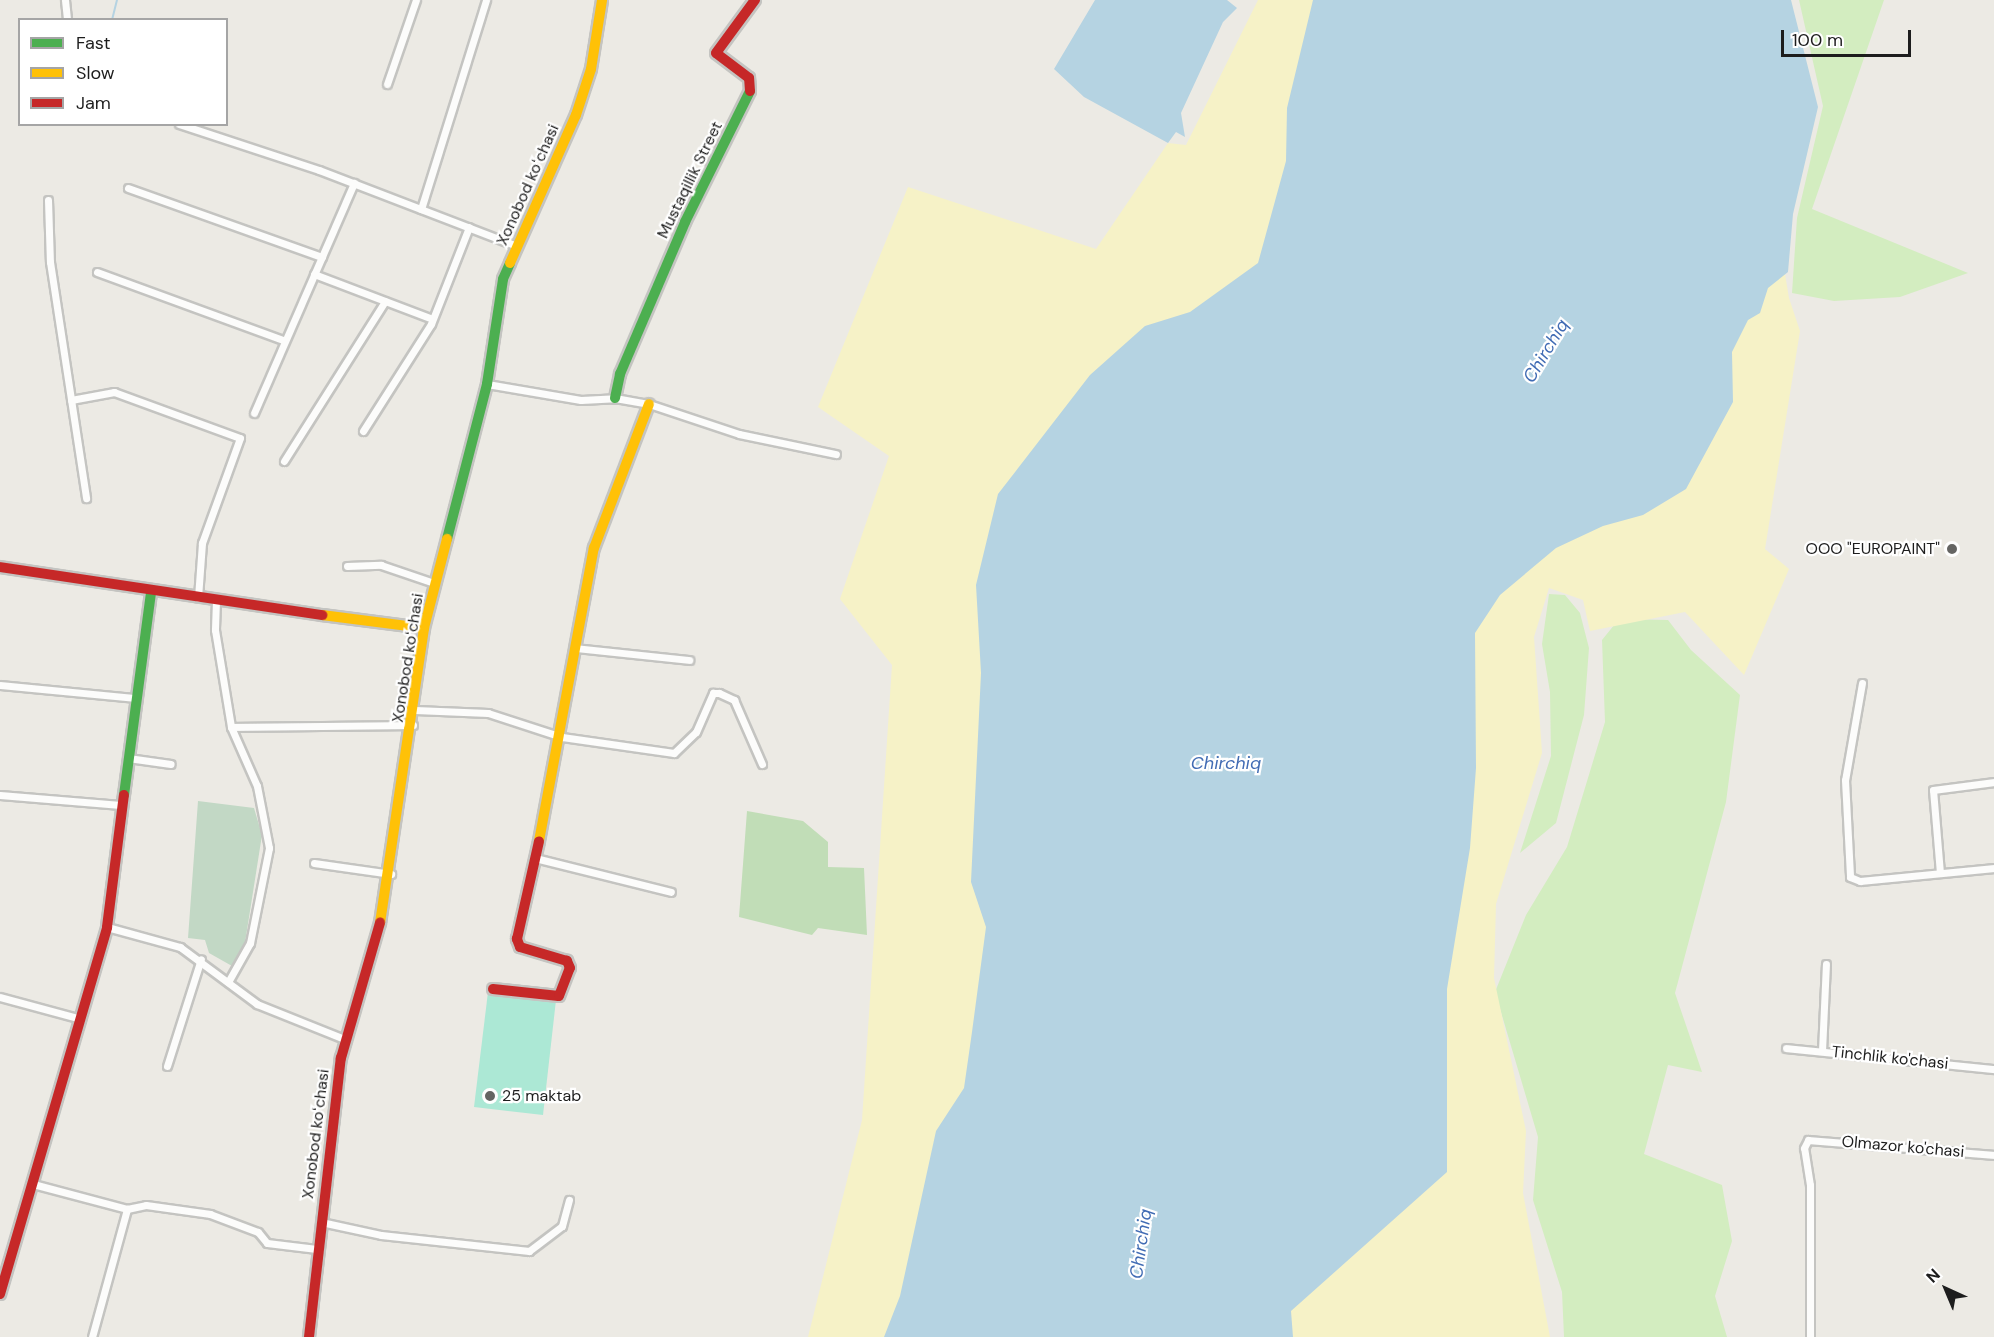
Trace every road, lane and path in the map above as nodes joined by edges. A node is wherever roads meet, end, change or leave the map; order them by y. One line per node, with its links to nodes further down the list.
1 (65, 0): 6 (street)
2 (416, 0): 7 (street)
3 (486, 0): 12 (street)
4 (602, 0): 14 (street, Xonobod koʻchasi)
5 (750, 2): 22 (street, Mustaqillik Street)
6 (67, 18)
7 (387, 84)
8 (185, 126): 9 (street)
9 (354, 183): 12 (street); 15 (street)
10 (128, 188): 15 (street)
11 (48, 200): 23 (street)
12 (421, 209): 13 (street)
13 (469, 226): 14 (street); 19 (street)
14 (517, 246): 21 (street, Xonobod koʻchasi)
15 (322, 257): 17 (street)
16 (97, 272): 20 (street)
17 (314, 274): 18 (street); 20 (street)
18 (385, 301): 19 (street); 28 (street)
19 (430, 318): 26 (street)
20 (283, 340): 25 (street)
21 (487, 384): 22 (street); 32 (street, Xonobod koʻchasi)
22 (615, 398): 24 (street)
23 (71, 400): 29 (street); 34 (street)
24 (650, 404): 27 (street); 37 (street)
25 (254, 413)
26 (363, 431)
27 (836, 454)
28 (284, 461)
29 (86, 498)
30 (347, 566): 32 (street)
31 (0, 567): 33 (street)
32 (435, 583): 36 (street, Xonobod koʻchasi)
33 (151, 593): 34 (street); 41 (street)
34 (198, 598): 35 (street)
35 (216, 600): 36 (street); 44 (street)
36 (424, 628): 42 (street, Xonobod koʻchasi)
37 (575, 648): 38 (street); 45 (street)
38 (689, 660)
39 (1862, 683): 55 (street)
40 (0, 685): 41 (street)
41 (135, 698): 46 (street)
42 (415, 710): 43 (street, Xonobod koʻchasi); 45 (street)
43 (413, 725): 44 (street); 56 (street, Xonobod koʻchasi)
44 (231, 727): 61 (street)
45 (562, 737): 48 (street); 52 (street)
46 (128, 758): 47 (street); 51 (street)
47 (171, 764)
48 (762, 764)
49 (1994, 782): 55 (street)
50 (0, 795): 51 (street)
51 (121, 805): 58 (street)
52 (535, 858): 57 (street); 62 (street)
53 (314, 863): 56 (street)
54 (1994, 868): 55 (street)
55 (1940, 873)
56 (391, 874): 65 (street, Xonobod koʻchasi)
57 (671, 892)
58 (107, 927): 59 (street); 64 (street)
59 (201, 959): 61 (street); 68 (street)
60 (1826, 964): 67 (street)
61 (228, 982): 65 (street)
62 (493, 989)
63 (0, 997): 64 (street)
64 (81, 1019): 71 (street)
65 (344, 1039): 74 (street, Xonobod koʻchasi)
66 (1786, 1048): 67 (street, Tinchlik ko'chasi)
67 (1822, 1051): 69 (street, Tinchlik ko'chasi)
68 (167, 1066)
69 (1994, 1069)
70 (1994, 1155): 79 (street, Olmazor ko'chasi)
71 (33, 1184): 73 (street); 76 (street)
72 (569, 1200): 74 (street)
73 (127, 1209): 75 (street); 77 (street)
74 (321, 1222): 75 (street, Xonobod koʻchasi)
75 (317, 1249): 78 (street, Xonobod koʻchasi)
76 (0, 1294)
77 (92, 1337)
78 (309, 1337)
79 (1810, 1337)

